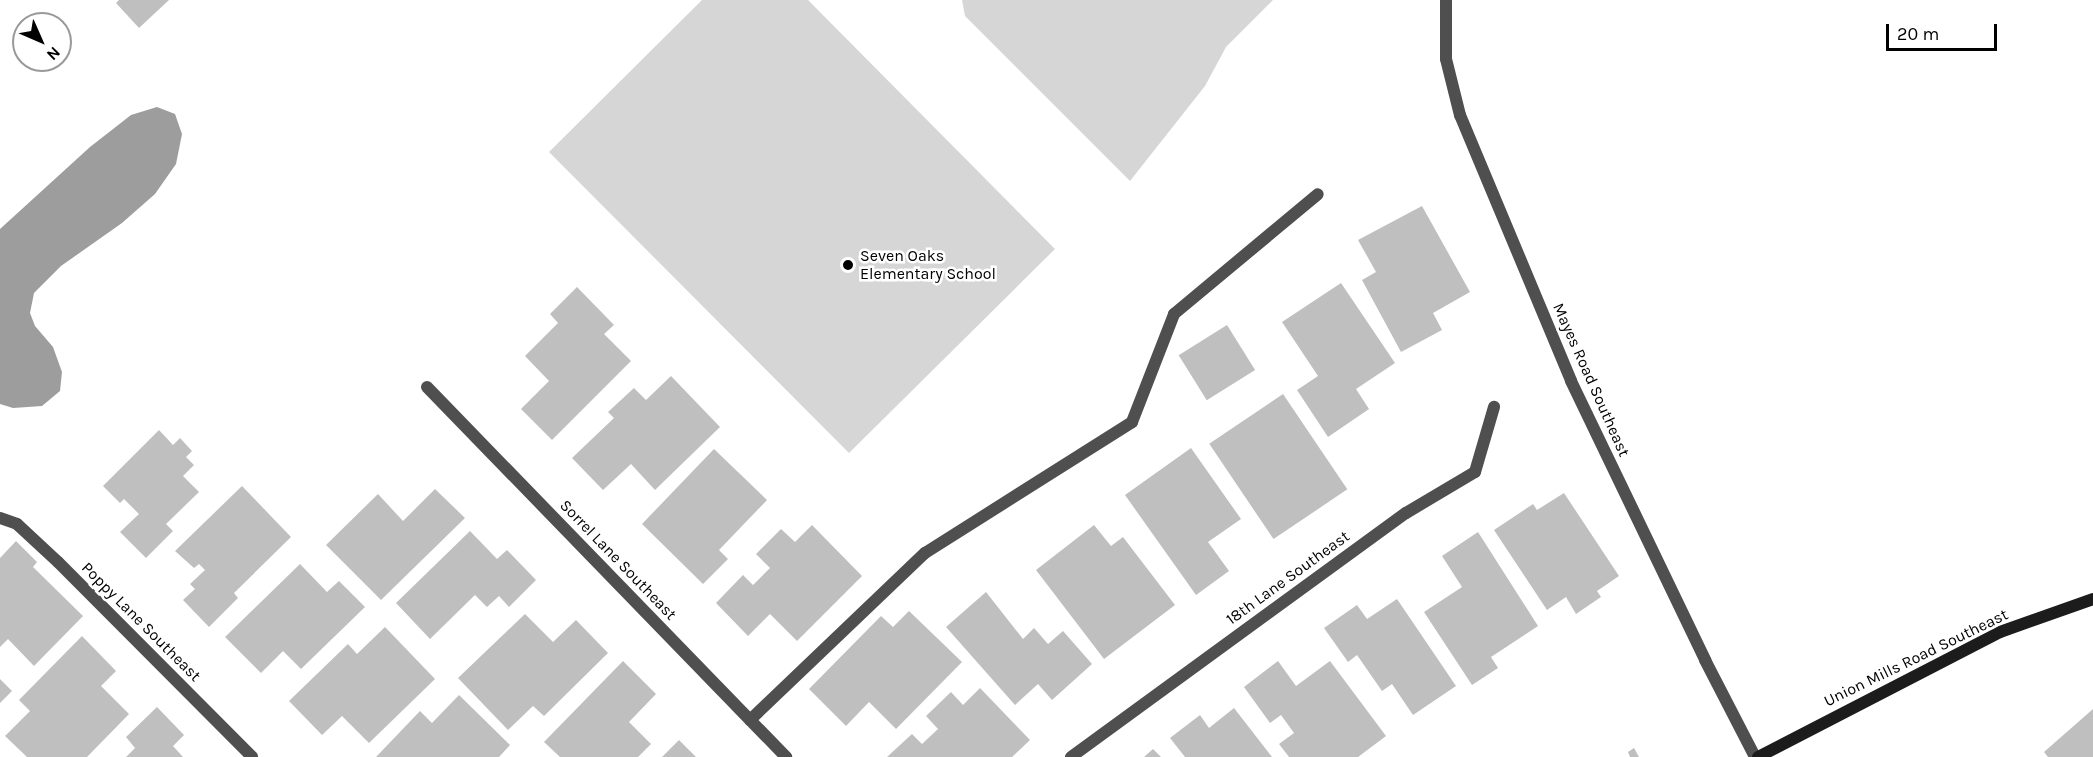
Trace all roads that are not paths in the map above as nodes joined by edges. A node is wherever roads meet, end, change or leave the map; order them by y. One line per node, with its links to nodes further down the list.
1 (1446, 0): 11 (street, Mayes Road Southeast)
2 (1318, 194): 7 (street)
3 (427, 387): 7 (street, Sorrel Lane Southeast)
4 (1494, 407): 10 (street, 18th Lane Southeast)
5 (0, 518): 8 (street, Poppy Lane Southeast)
6 (2093, 599): 11 (street, Union Mills Road Southeast)
7 (750, 720): 9 (street, Sorrel Lane Southeast)
8 (252, 757)
9 (786, 757)
10 (1071, 757)
11 (1756, 757)

